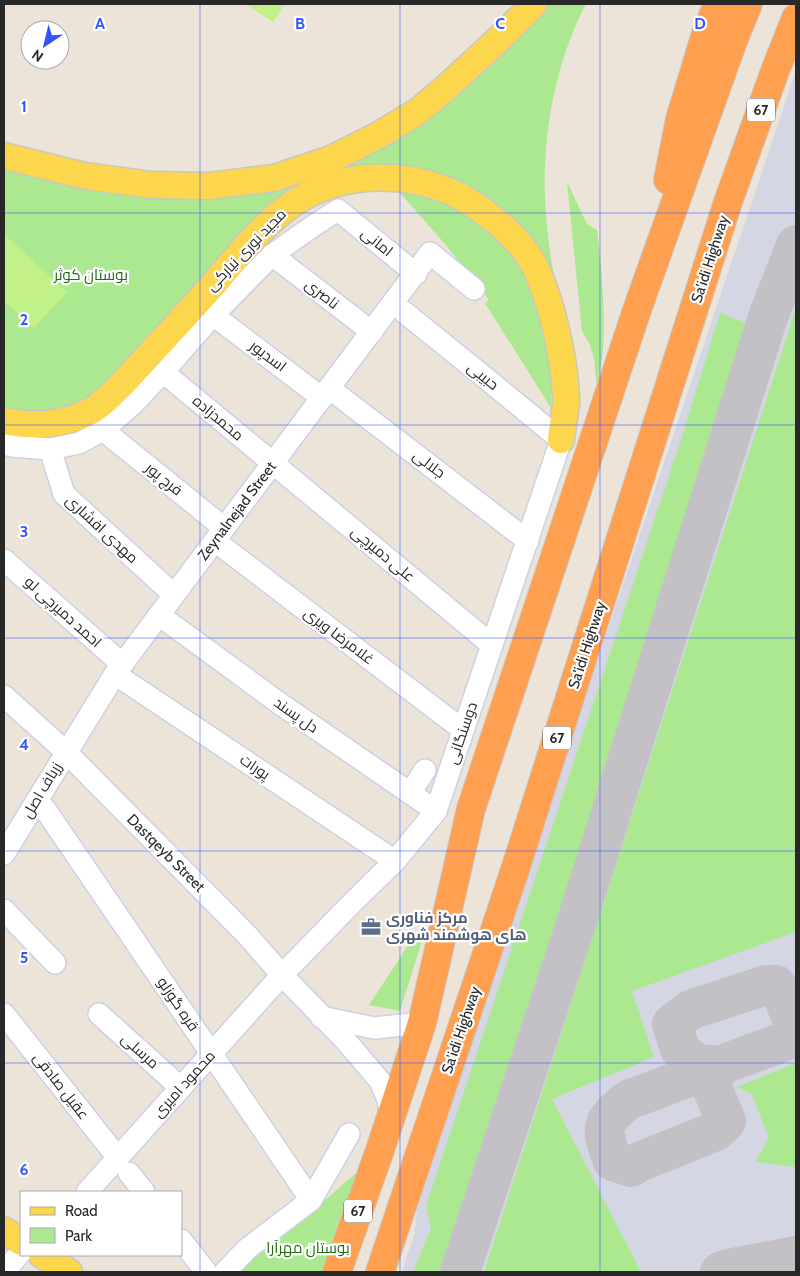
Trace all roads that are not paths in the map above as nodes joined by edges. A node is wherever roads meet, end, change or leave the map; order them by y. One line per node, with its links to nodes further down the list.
1 (534, 4): 5 (main road)
2 (718, 4): 7 (highway)
3 (748, 4): 7 (highway)
4 (796, 18): 62 (highway, Sa'idi Highway / 67)
5 (4, 156)
6 (272, 255): 8 (street, امانی); 11 (street); 12 (street, ناصری)
7 (653, 266): 43 (highway)
8 (416, 274): 9 (street, Zeynalnejad Street); 12 (street, Zeynalnejad Street)
9 (474, 289)
10 (404, 312): 17 (street, حبیبی)
11 (213, 315): 13 (street); 14 (street, اسدپور)
12 (372, 332): 14 (street, Zeynalnejad Street)
13 (163, 372): 16 (street); 20 (street, محمدزاده)
14 (326, 393): 20 (street, Zeynalnejad Street); 22 (street, جلالی)
15 (4, 421): 17 (main road, مجید نوری نیارکی)
16 (103, 430): 19 (street); 21 (street, فرج پور)
17 (560, 440): 22 (street, دوسنگانی)
18 (4, 444): 19 (street)
19 (50, 449): 24 (street, مهدی افشاری)
20 (273, 463): 21 (street, Zeynalnejad Street); 26 (street, علی دمیرچی)
21 (219, 535): 24 (street, Zeynalnejad Street); 29 (street, غلامرضا ویری)
22 (528, 541): 26 (street, دوسنگانی)
23 (4, 560): 27 (street, احمد دمیرچی لو)
24 (174, 595): 25 (street, Zeynalnejad Street)
25 (159, 615): 27 (street, Zeynalnejad Street); 32 (street, دل پسند)
26 (492, 645): 29 (street, دوسنگانی)
27 (118, 669): 30 (street, Zeynalnejad Street); 36 (street, پورات)
28 (4, 696): 30 (street, Dastqeyb Street)
29 (463, 730): 34 (street, دوسنگانی)
30 (66, 752): 35 (street, زرباف اصل); 39 (street, Dastqeyb Street)
31 (425, 770): 32 (street)
32 (410, 793): 34 (street, دل پسند)
33 (45, 809): 44 (street, قره گوزلو)
34 (436, 811): 36 (street, دوسنگانی)
35 (6, 845)
36 (395, 861): 39 (street, دوسنگانی)
37 (4, 910): 38 (street)
38 (54, 963)
39 (282, 975): 42 (street, Dastqeyb Street); 44 (street, محمود امیری)
40 (4, 1014): 48 (street, عقیل صادقی)
41 (99, 1014): 45 (street, مرسلی)
42 (321, 1017): 43 (street); 46 (street, Dastqeyb Street)
43 (422, 1023): 46 (highway, 67)
44 (211, 1053): 45 (street, محمود امیری); 51 (street, قره گوزلو)
45 (181, 1088): 48 (street, محمود امیری)
46 (391, 1115): 61 (highway, 67)
47 (349, 1134): 51 (street)
48 (123, 1165): 49 (street, محمود امیری); 50 (street, عقیل صادقی)
49 (88, 1191)
50 (143, 1191)
51 (311, 1200): 60 (street)
52 (4, 1230): 53 (main road)
53 (20, 1241)
54 (182, 1241): 59 (street)
55 (20, 1253): 57 (street)
56 (44, 1256): 58 (main road)
57 (4, 1272)
58 (69, 1272)
59 (206, 1272)
60 (225, 1272)
61 (337, 1272)
62 (380, 1272)

